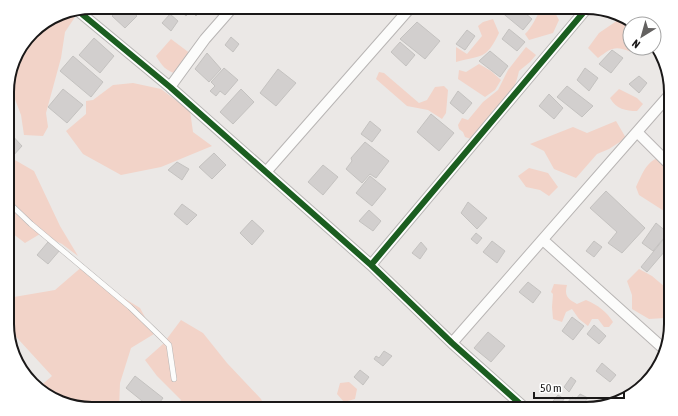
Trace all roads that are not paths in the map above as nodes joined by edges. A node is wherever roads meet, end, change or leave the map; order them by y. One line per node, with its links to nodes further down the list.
1 (227, 14): 5 (street)
2 (405, 14): 9 (street)
3 (583, 14): 12 (street)
4 (83, 15): 5 (street)
5 (170, 87): 9 (street)
6 (664, 101): 7 (street)
7 (638, 133): 8 (street); 11 (street)
8 (664, 159)
9 (266, 172): 12 (street)
10 (14, 208): 15 (lane)
11 (543, 240): 13 (street); 14 (street)
12 (371, 265): 13 (street)
13 (452, 343): 16 (street)
14 (661, 346)
15 (174, 379)
16 (518, 402)

